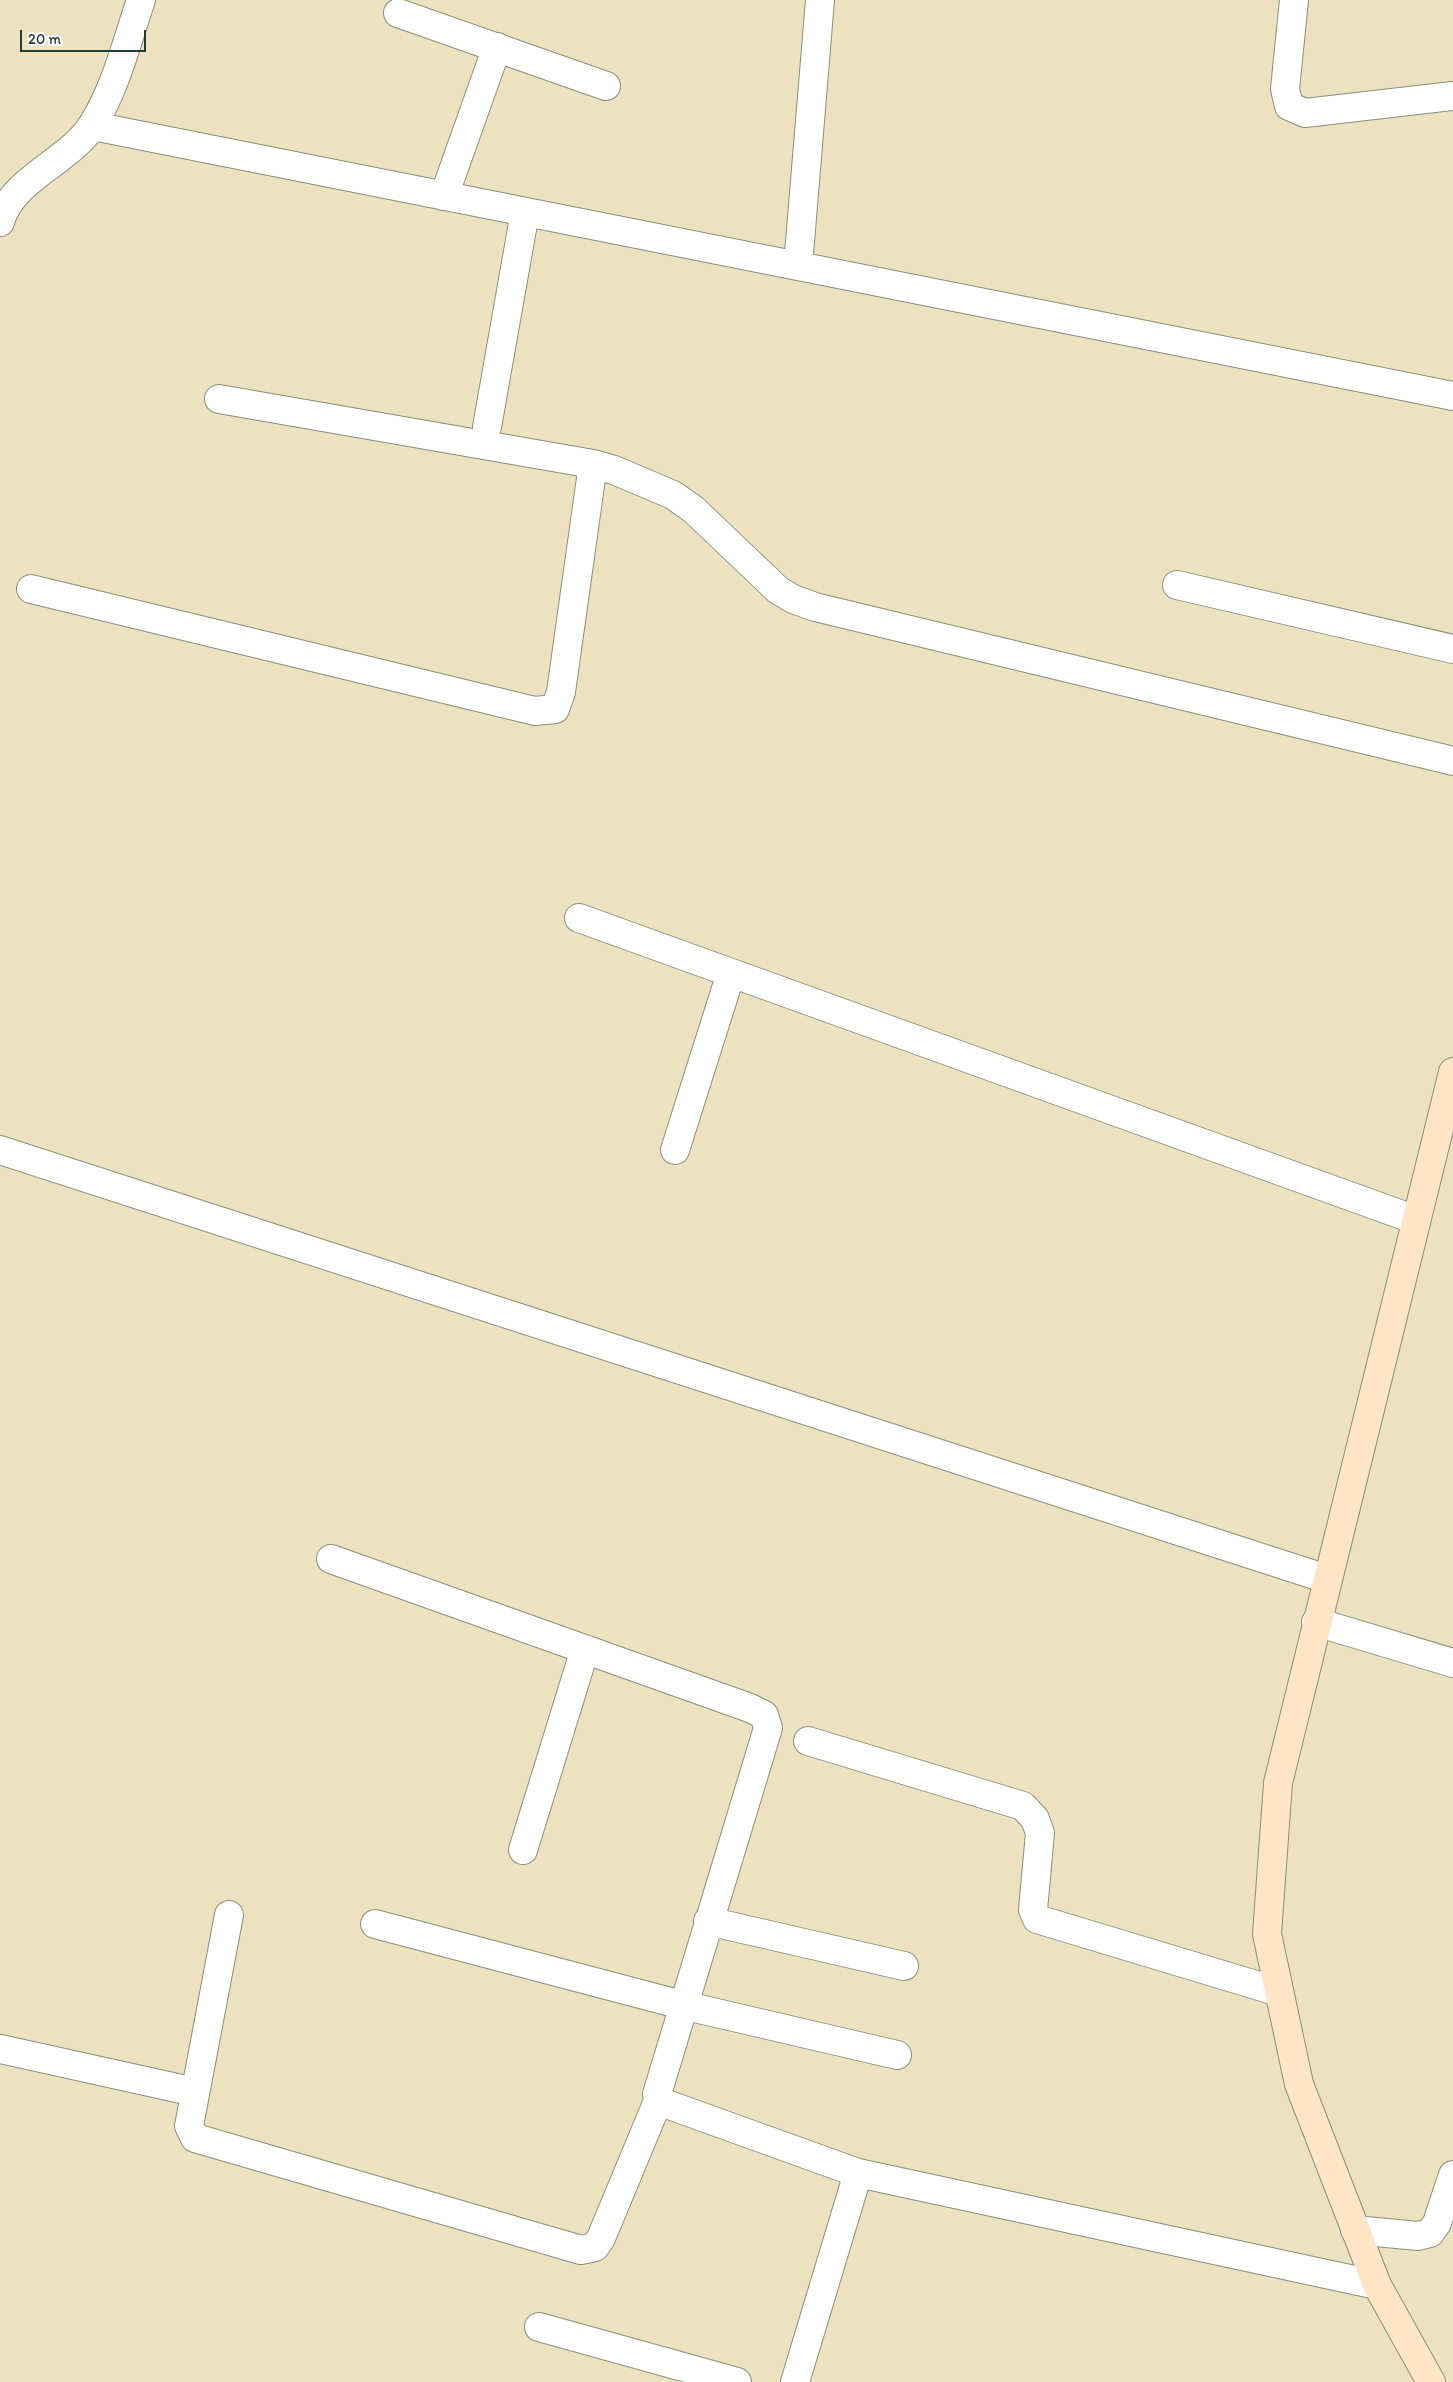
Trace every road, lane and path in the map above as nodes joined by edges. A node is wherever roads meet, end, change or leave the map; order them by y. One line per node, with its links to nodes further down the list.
1 (142, 0): 8 (street)
2 (820, 0): 12 (street)
3 (1294, 0): 7 (street)
4 (398, 13): 5 (street)
5 (497, 47): 6 (street); 9 (street)
6 (606, 86)
7 (1453, 96)
8 (93, 126): 9 (street); 11 (street)
9 (444, 196): 10 (street)
10 (525, 212): 12 (street); 15 (street)
11 (0, 222)
12 (798, 266): 13 (street)
13 (1453, 396)
14 (219, 399): 16 (street)
15 (487, 427)
16 (594, 464): 18 (street); 20 (street)
17 (1176, 585): 19 (street)
18 (31, 589)
19 (1453, 649)
20 (1453, 762)
21 (579, 918): 22 (street)
22 (731, 973): 25 (street); 26 (street)
23 (1453, 1072): 26 (street)
24 (0, 1150): 28 (street)
25 (675, 1150)
26 (1416, 1220): 28 (street)
27 (331, 1559): 30 (street)
28 (1327, 1579): 29 (street)
29 (1316, 1622): 31 (street); 38 (street)
30 (585, 1649): 33 (street); 35 (street)
31 (1453, 1663)
32 (808, 1741): 38 (street)
33 (524, 1850)
34 (229, 1915): 42 (street)
35 (708, 1921): 37 (street); 39 (street)
36 (375, 1924): 39 (street)
37 (904, 1966)
38 (1279, 1992): 46 (street)
39 (682, 2005): 41 (street); 43 (street)
40 (0, 2049): 42 (street)
41 (897, 2055)
42 (195, 2092): 43 (street)
43 (658, 2101): 44 (street)
44 (858, 2173): 47 (street); 50 (street)
45 (1453, 2175): 46 (street)
46 (1355, 2230): 47 (street)
47 (1377, 2285): 51 (street)
48 (539, 2327): 49 (street)
49 (738, 2382)
50 (795, 2382)
51 (1431, 2382)

